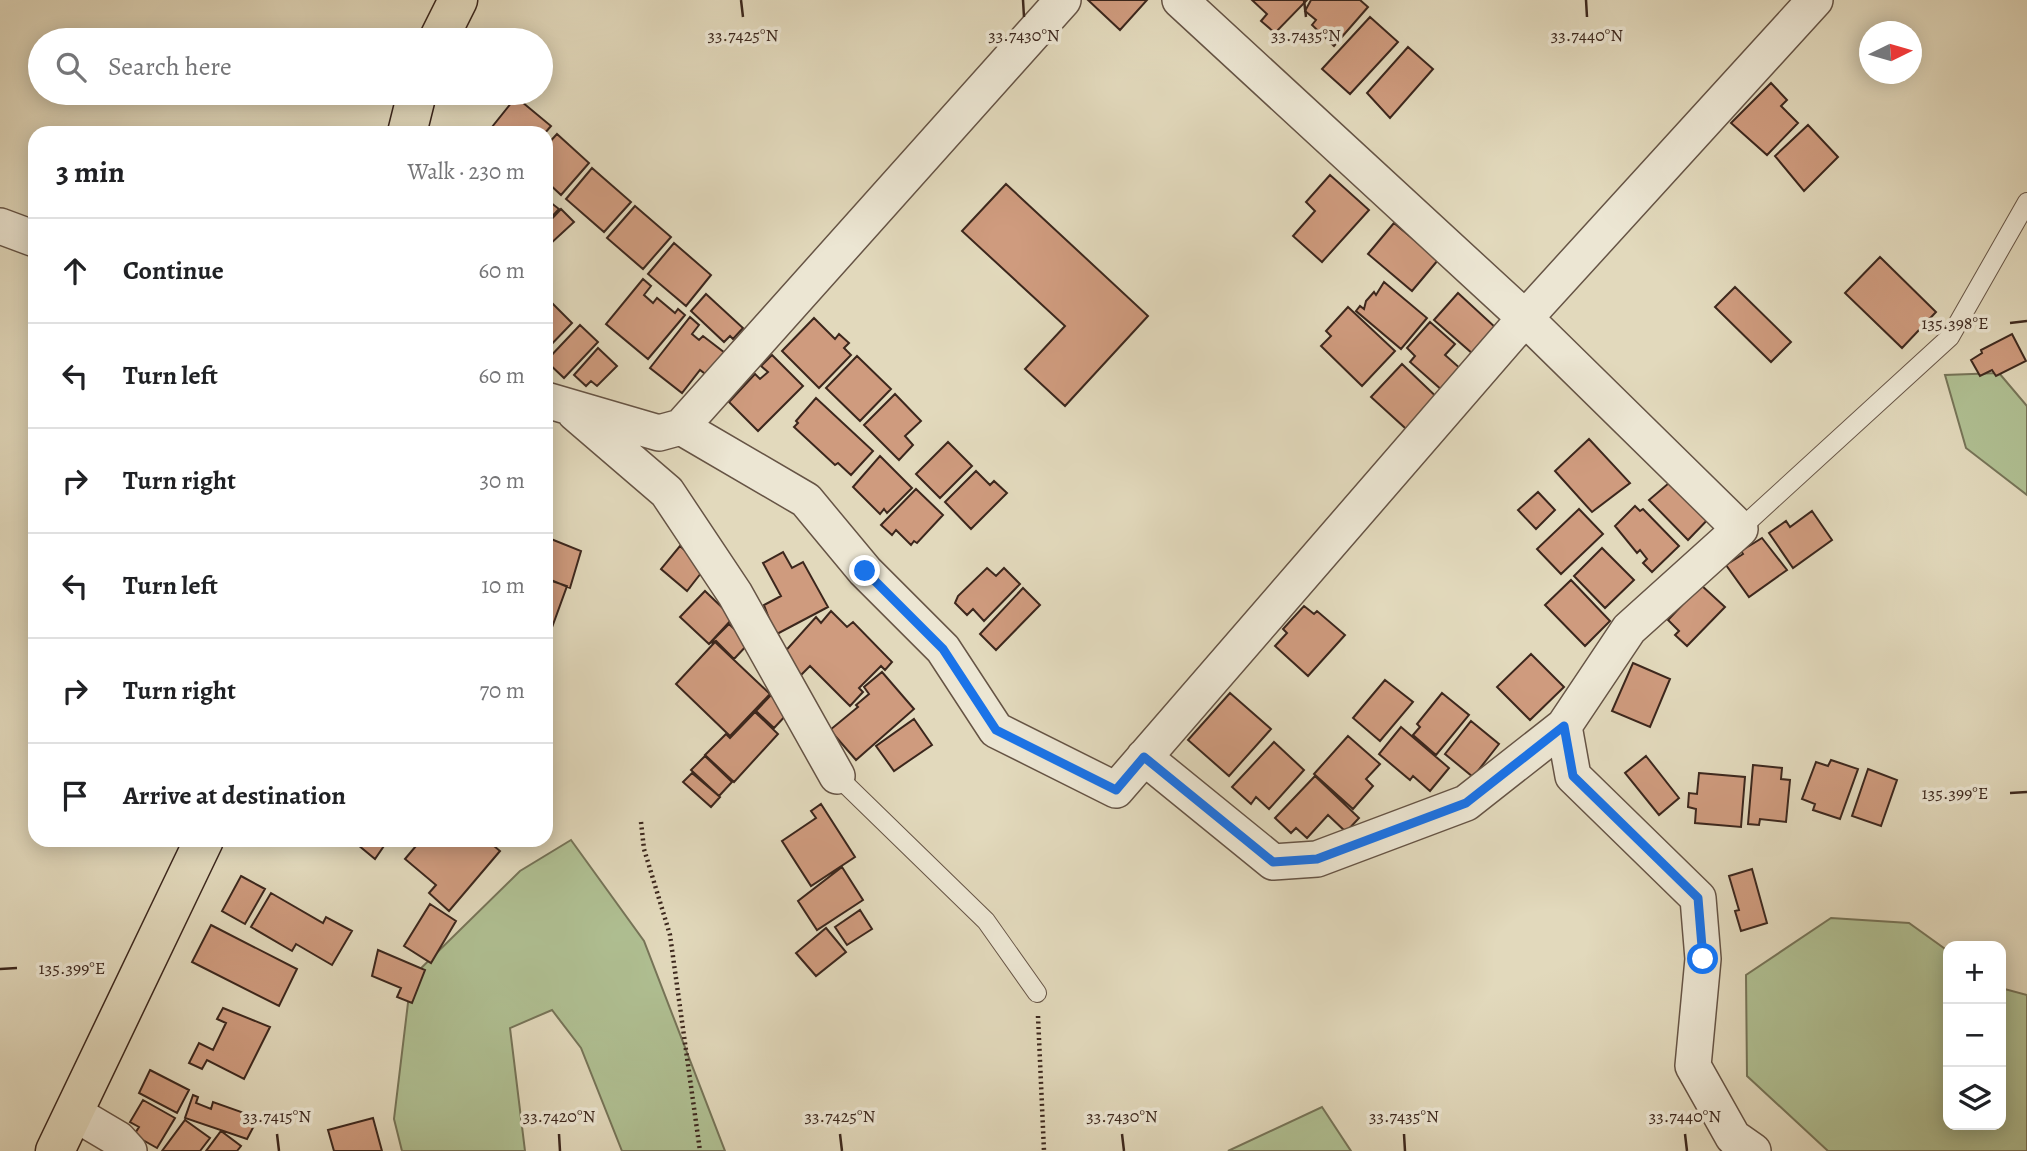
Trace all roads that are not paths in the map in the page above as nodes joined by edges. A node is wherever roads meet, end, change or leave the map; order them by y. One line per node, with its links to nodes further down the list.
1 (458, 0): 5 (main road)
2 (1063, 0): 14 (street)
3 (1180, 0): 11 (street)
4 (1815, 0): 11 (street)
5 (444, 28)
6 (414, 105): 7 (main road)
7 (409, 126)
8 (2027, 202): 15 (lane)
9 (0, 226): 10 (street)
10 (28, 236)
11 (1525, 318): 15 (street); 17 (street)
12 (553, 397): 14 (street)
13 (553, 398): 18 (street)
14 (681, 427): 17 (street)
15 (1740, 529): 16 (street)
16 (1564, 726): 17 (street); 24 (street)
17 (1144, 757)
18 (837, 776): 20 (lane)
19 (201, 847): 21 (main road)
20 (1037, 993)
21 (75, 1113): 22 (main road); 23 (street)
22 (55, 1151)
23 (129, 1151)
24 (1752, 1151)

